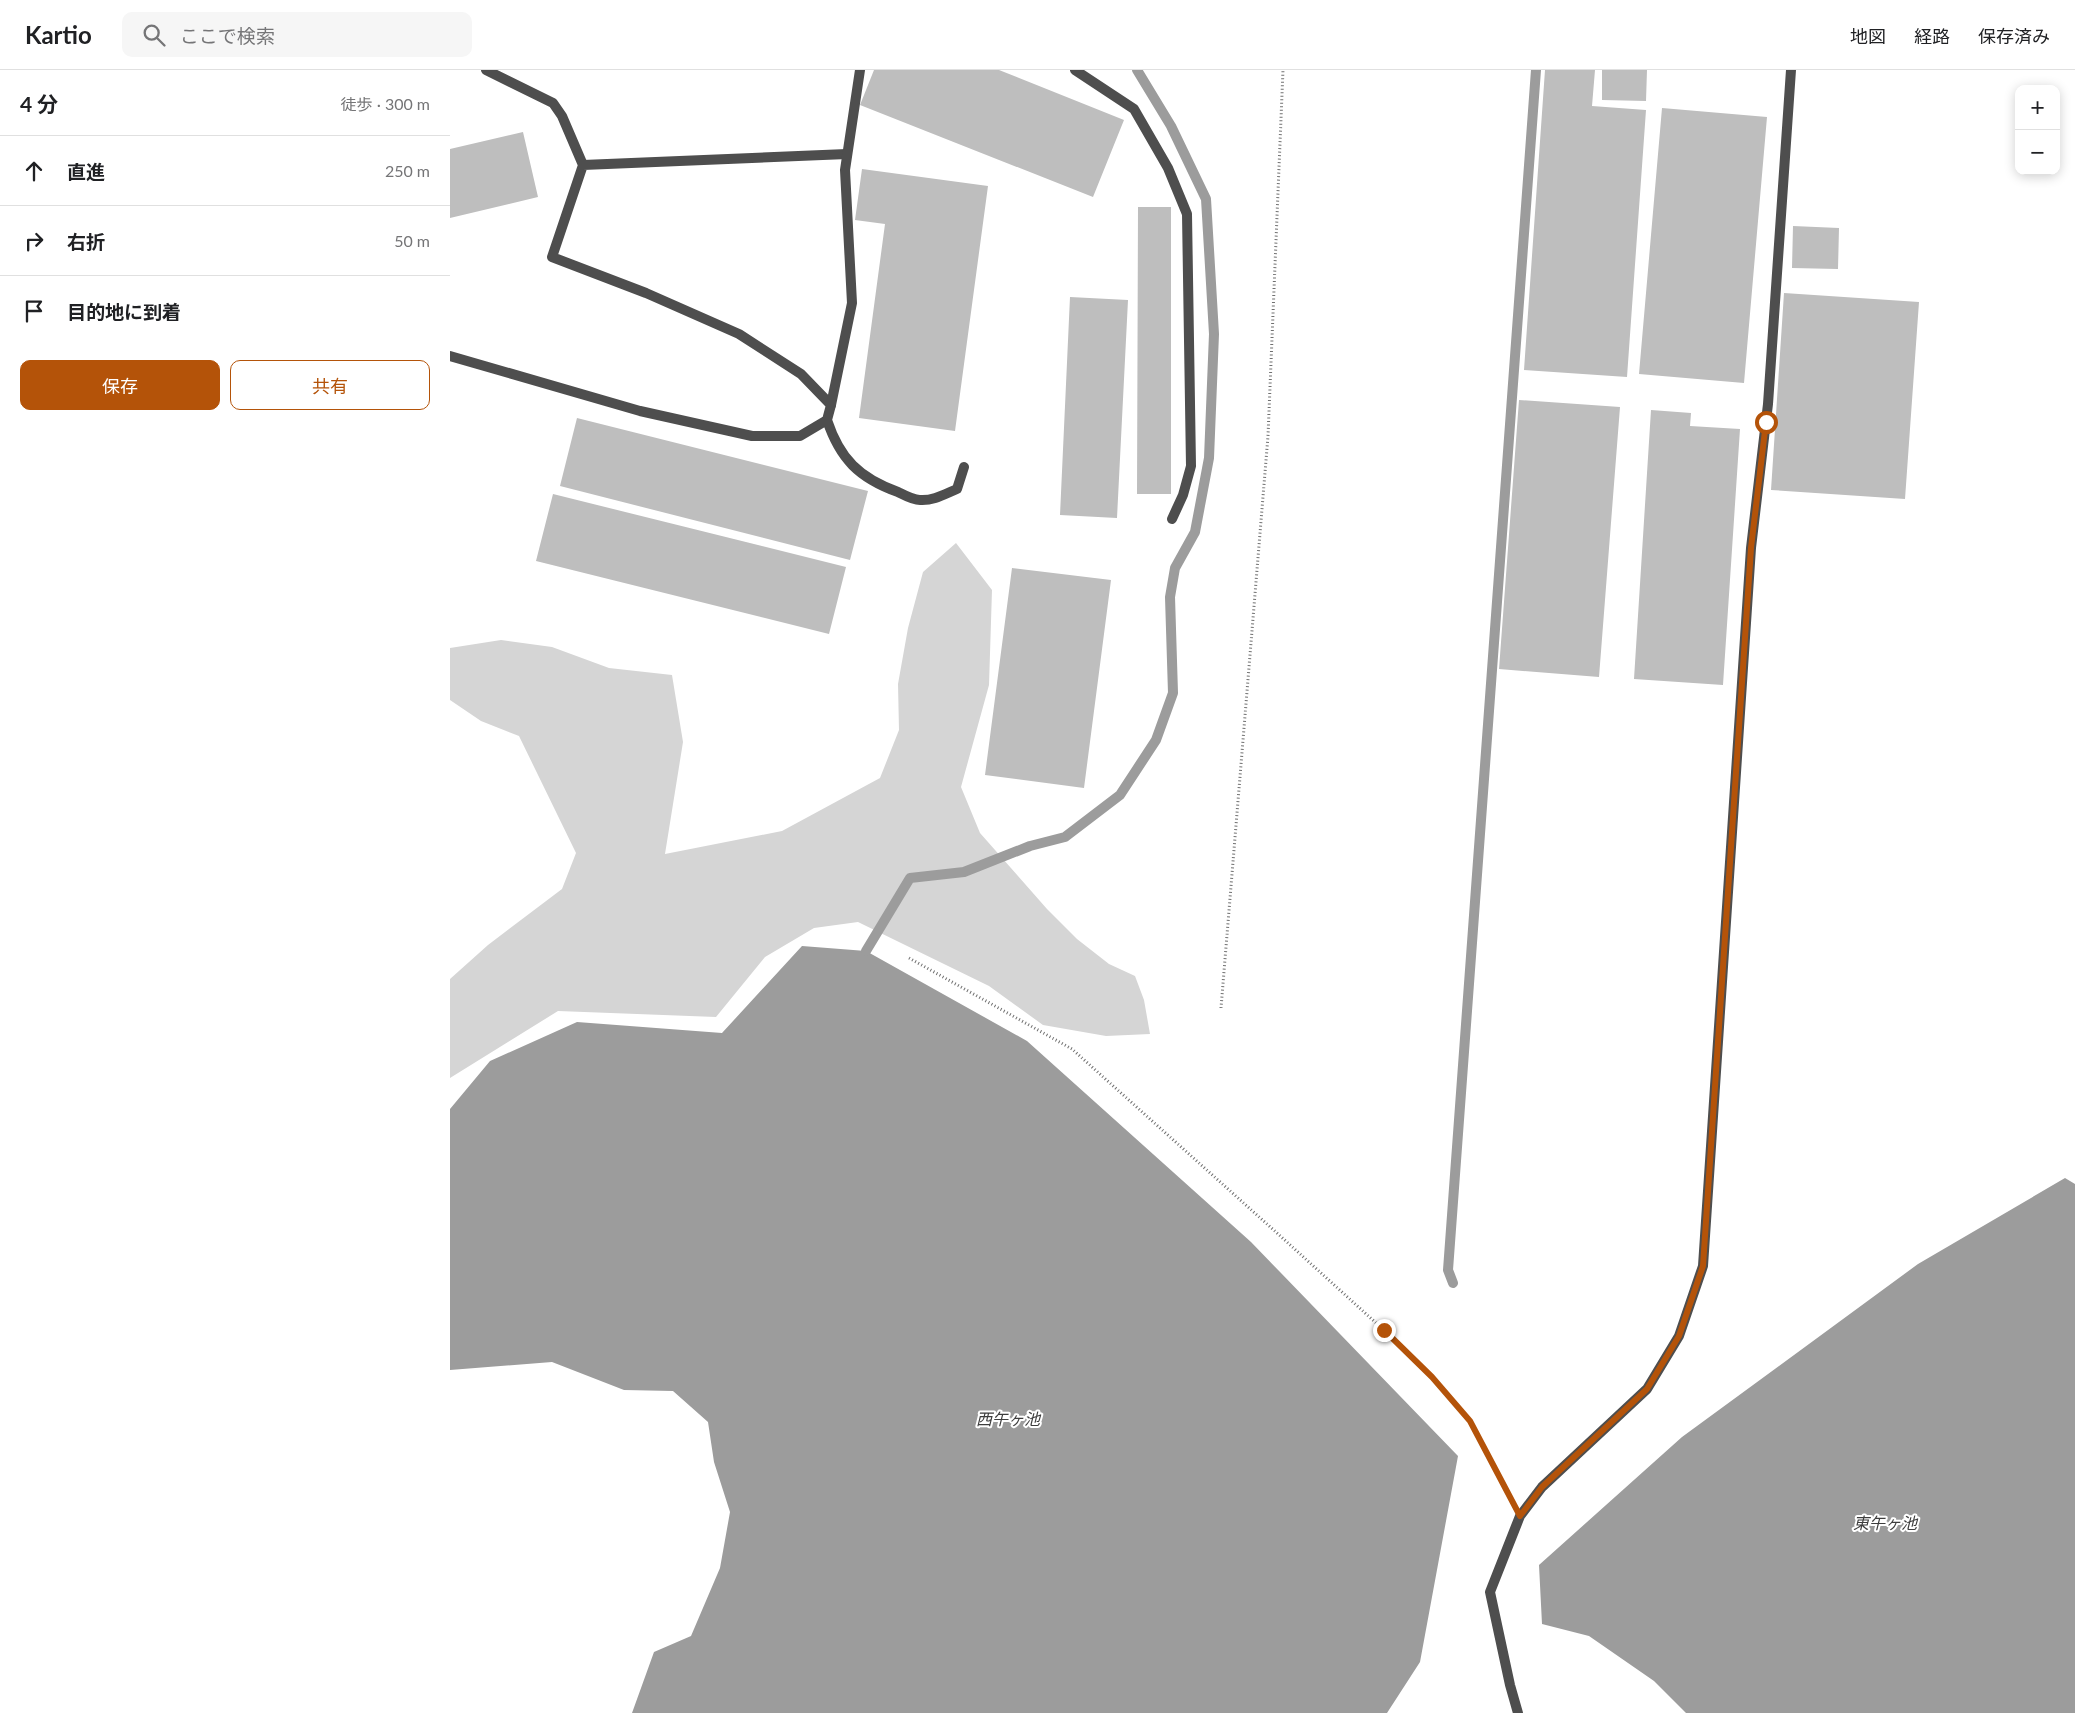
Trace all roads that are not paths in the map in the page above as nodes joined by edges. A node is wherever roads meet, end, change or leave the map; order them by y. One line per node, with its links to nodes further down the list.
1 (486, 70): 6 (street)
2 (860, 70): 5 (street)
3 (1075, 70): 11 (street)
4 (1791, 70): 12 (street)
5 (847, 154): 6 (street); 8 (street)
6 (583, 165): 8 (street)
7 (450, 356): 9 (street)
8 (831, 405): 9 (street)
9 (827, 420): 10 (street)
10 (964, 468)
11 (1172, 519)
12 (1518, 1713)

